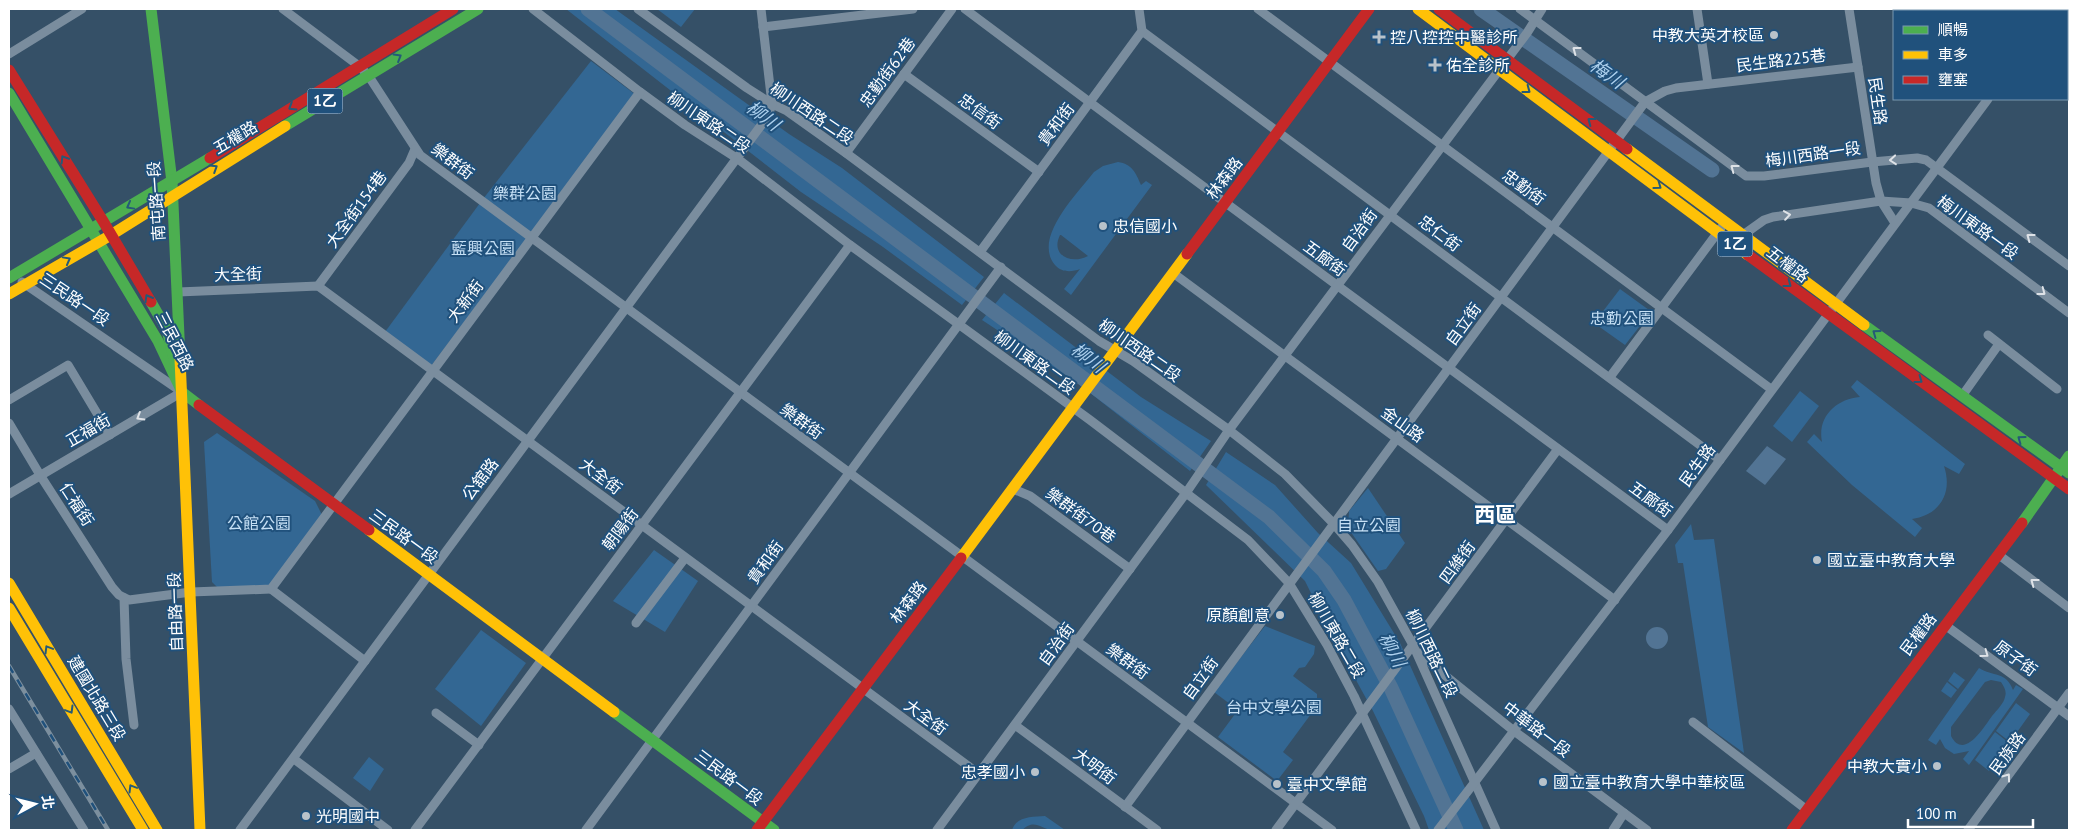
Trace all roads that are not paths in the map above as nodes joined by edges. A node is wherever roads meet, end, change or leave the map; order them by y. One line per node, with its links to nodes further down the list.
1 (82, 9): 24 (street)
2 (151, 9): 50 (main road, 南屯路一段)
3 (285, 9): 27 (street, 樂群街)
4 (453, 9): 27 (main road, 五權路 / 1乙)
5 (478, 9): 32 (main road, 五權路 / 1乙, one-way to 5)
6 (533, 9): 34 (street, 柳川東路二段)
7 (638, 9): 39 (street, 柳川西路二段)
8 (761, 9): 22 (street)
9 (913, 9): 22 (street)
10 (952, 9): 31 (street, 忠勤街62巷)
11 (965, 9): 38 (street, 五廊街)
12 (1139, 9): 23 (street)
13 (1258, 9): 26 (street, 忠勤街)
14 (1369, 9): 26 (main road, 林森路)
15 (1418, 9): 29 (main road, 五權路 / 1乙)
16 (1439, 9): 25 (main road, 五權路 / 1乙)
17 (1520, 9): 21 (street, 梅川西路一段)
18 (1542, 9): 21 (street)
19 (1698, 9): 33 (street)
20 (1849, 9): 28 (street, 民生路)
21 (1535, 20): 25 (street, 自治街); 37 (street, 梅川西路一段, one-way to 21)
22 (763, 27): 39 (street)
23 (1142, 31): 38 (street, 貴和街); 40 (street, 忠仁街)
24 (9, 54)
25 (1507, 59): 29 (street, 自治街); 41 (main road, 五權路 / 1乙, one-way to 25)
26 (1330, 62): 40 (main road, 林森路); 42 (street, 忠勤街)
27 (359, 66): 32 (street, 樂群街); 50 (main road, 五權路 / 1乙, one-way to 50)
28 (1858, 67): 33 (street, 民生路225巷); 47 (street, 民生路)
29 (1499, 68): 42 (street, 自治街); 44 (main road, 五權路 / 1乙, one-way to 44)
30 (9, 70): 56 (main road, 三民西路, one-way to 30)
31 (904, 74): 45 (street, 忠勤街62巷); 49 (street, 忠信街)
32 (368, 75): 43 (street, 樂群街); 51 (main road, 五權路 / 1乙, one-way to 32)
33 (1708, 84): 37 (street)
34 (640, 92): 46 (street, 柳川東路二段); 64 (street, 大新街)
35 (9, 93): 60 (main road, 三民西路)
36 (1987, 100): 48 (street, 民生路)
37 (1645, 102): 41 (street, 自立街); 47 (street, 梅川西路一段, one-way to 37)
38 (1090, 103): 49 (street, 貴和街); 53 (street, 五廊街)
39 (772, 104): 45 (street, 柳川西路二段); 46 (street, 公舘路)
40 (1277, 133): 53 (main road, 林森路); 55 (street, 忠仁街)
41 (1616, 140): 44 (street, 自立街); 57 (main road, 五權路 / 1乙)
42 (1442, 146): 55 (street, 自治街); 59 (street, 忠勤街)
43 (415, 148): 64 (street, 樂群街); 74 (street, 大全街154巷)
44 (1608, 150): 59 (street, 自立街); 61 (main road, 五權路 / 1乙, one-way to 61)
45 (846, 153): 67 (street, 柳川西路二段)
46 (738, 158): 66 (street, 柳川東路二段); 79 (street, 公舘路)
47 (1872, 162): 48 (street, 梅川西路一段, one-way to 47); 52 (street, 民生路)
48 (1937, 168): 54 (street, 民生路); 68 (street, 梅川西路一段, one-way to 48)
49 (1039, 172): 67 (street, 貴和街)
50 (172, 182): 51 (main road, 南屯路一段); 56 (main road, 五權路 / 1乙, one-way to 56)
51 (173, 194): 62 (main road, 五權路 / 1乙); 75 (main road, 南屯路一段)
52 (1880, 201): 54 (street, 梅川東路一段); 58 (street, 民生路); 63 (street, 梅川東路一段, one-way to 52)
53 (1225, 203): 70 (main road, 林森路); 73 (street, 五廊街)
54 (1911, 203): 58 (street, 民生路); 81 (street, 梅川東路一段, one-way to 81)
55 (1389, 214): 73 (street, 自治街); 77 (street, 忠仁街)
56 (103, 221): 60 (main road, 五權路 / 1乙); 62 (main road, 三民西路)
57 (1726, 222): 61 (street); 63 (main road, 五權路 / 1乙)
58 (1895, 223): 78 (street, 民生路)
59 (1553, 227): 77 (street, 自立街); 80 (street, 忠勤街)
60 (91, 228): 65 (main road, 三民西路); 71 (main road, 五權路 / 1乙)
61 (1719, 232): 80 (street); 82 (main road, 五權路 / 1乙, one-way to 82)
62 (111, 235): 65 (main road, 五權路 / 1乙); 93 (main road, 三民西路, one-way to 62)
63 (1743, 235): 78 (main road, 五權路 / 1乙)
64 (531, 238): 79 (street, 樂群街); 89 (street, 大新街)
65 (99, 242): 72 (main road, 五權路 / 1乙, one-way to 65); 93 (main road, 三民西路)
66 (850, 245): 83 (street, 柳川東路二段); 94 (street, 朝陽街)
67 (980, 252): 69 (street, 柳川西路二段)
68 (2069, 266)
69 (1002, 267): 83 (street, 貴和街); 86 (street, 柳川西路二段)
70 (1173, 273): 86 (main road, 林森路); 87 (street, 金山路)
71 (9, 277): 72 (street, 三民路一段)
72 (24, 284): 76 (main road, 五權路 / 1乙); 93 (street, 三民路一段)
73 (1337, 285): 87 (street, 自治街); 88 (street, 五廊街)
74 (318, 286): 75 (street, 大全街); 89 (street, 大全街)
75 (178, 292): 93 (main road, 南屯路一段)
76 (9, 294)
77 (1501, 297): 88 (street, 自立街); 90 (street, 忠仁街)
78 (1835, 304): 82 (street, 民生路); 95 (main road, 五權路 / 1乙, one-way to 78)
79 (626, 308): 94 (street, 樂群街); 102 (street, 公舘路)
80 (1661, 308): 90 (street); 92 (street, 忠勤街)
81 (2069, 313)
82 (1828, 314): 92 (street, 民生路); 109 (main road, 五權路 / 1乙, one-way to 109)
83 (959, 324): 97 (street, 柳川東路二段); 107 (street, 貴和街)
84 (1988, 335): 85 (street)
85 (1999, 344): 91 (street); 95 (street)
86 (1115, 351): 97 (main road, 林森路); 99 (street, 柳川西路二段)
87 (1285, 356): 99 (street, 自治街); 101 (street, 金山路)
88 (1449, 368): 101 (street, 自立街); 103 (street, 五廊街)
89 (432, 370): 102 (street, 大全街); 114 (street, 大新街)
90 (1610, 377): 105 (street, 忠仁街)
91 (2057, 388)
92 (1771, 389): 105 (street, 民生路)
93 (182, 392): 100 (street, 正福街, one-way to 100); 114 (main road, 三民路一段); 127 (main road, 自由路一段)
94 (740, 393): 107 (street, 樂群街); 117 (street, 朝陽街)
95 (1962, 396): 106 (main road, 五權路 / 1乙, one-way to 95)
96 (9, 400): 100 (street)
97 (1073, 408): 110 (main road, 林森路); 112 (street, 柳川東路二段)
98 (9, 423): 108 (street, 仁福街)
99 (1229, 430): 112 (street, 自治街); 116 (street, 柳川西路二段)
100 (110, 435): 108 (street, 正福街)
101 (1397, 438): 115 (street, 金山路); 116 (street, 自立街)
102 (528, 441): 117 (street, 大全街); 123 (street, 公舘路)
103 (1558, 449): 115 (street, 四維街); 118 (street, 五廊街)
104 (2069, 456): 106 (main road, 民權路)
105 (1720, 460): 118 (street, 民生路)
106 (2065, 470): 109 (main road, 民權路)
107 (849, 474): 120 (street, 樂群街); 130 (street, 貴和街)
108 (40, 475): 113 (street, 正福街); 128 (street, 仁福街)
109 (2054, 478): 111 (main road, 五權路 / 1乙); 119 (main road, 民權路)
110 (1013, 489): 120 (main road, 林森路); 122 (street, 樂群街70巷)
111 (2069, 489)
112 (1186, 493): 122 (street, 自治街); 125 (street, 柳川東路二段)
113 (9, 494)
114 (334, 504): 123 (main road, 三民路一段); 126 (street, 大新街)
115 (1507, 519): 129 (street, 金山路); 136 (street, 四維街)
116 (1333, 522): 125 (street, 自立街); 136 (street, 柳川西路二段)
117 (642, 526): 121 (street, 大全街); 137 (street, 朝陽街)
118 (1668, 530): 129 (street, 民生路)
119 (1999, 556): 132 (street, one-way to 119); 134 (main road, 民權路)
120 (962, 557): 135 (street, 樂群街); 139 (main road, 林森路)
121 (685, 558): 130 (street, 大全街); 133 (street)
122 (1130, 570): 135 (street, 自治街)
123 (428, 574): 137 (main road, 三民路一段); 138 (street, 公舘路)
124 (9, 583): 166 (main road, 建國北路三段, one-way to 124)
125 (1288, 583): 144 (street, 柳川東路二段); 146 (street, 自立街)
126 (271, 589): 127 (street); 138 (street)
127 (191, 592): 128 (street); 167 (main road, 自由路一段)
128 (124, 598): 148 (street)
129 (1615, 600): 150 (street, 民生路)
130 (751, 606): 139 (street, 大全街); 151 (street, 貴和街)
131 (9, 608): 165 (main road, 建國北路三段, one-way to 165)
132 (2069, 608)
133 (636, 623)
134 (1946, 625): 141 (street, 原子街, one-way to 141); 160 (main road, 民權路)
135 (1077, 642): 146 (street, 樂群街); 149 (street, 自治街)
136 (1414, 645): 144 (street, 四維街); 150 (street, 中華路一段); 157 (street, 柳川西路二段)
137 (542, 658): 151 (main road, 三民路一段); 152 (street, 朝陽街)
138 (366, 660): 154 (street, 公舘路)
139 (863, 690): 156 (street, 大全街); 162 (main road, 林森路)
140 (2069, 693): 141 (street, 民族路)
141 (2058, 708): 145 (street, 原子街); 182 (street, 民族路, one-way to 141)
142 (9, 709): 153 (street)
143 (436, 713): 152 (street)
144 (1362, 714): 158 (street); 177 (street, 柳川東路二段)
145 (2069, 716)
146 (1186, 722): 158 (street, 樂群街); 159 (street, 自立街)
147 (1693, 722): 160 (street)
148 (134, 725)
149 (1015, 725): 156 (street, 自治街); 159 (street, 大明街)
150 (1514, 731): 157 (street, 民生路); 161 (street, 中華路一段)
151 (652, 740): 162 (main road, 三民路一段); 171 (street, 貴和街)
152 (479, 745): 170 (street, 朝陽街)
153 (36, 753): 155 (street); 164 (street)
154 (294, 760): 168 (street, 公舘路); 169 (street)
155 (9, 769)
156 (979, 774): 173 (street, 自治街)
157 (1475, 782): 178 (street, 民生路); 179 (street, 柳川西路二段)
158 (1296, 803): 175 (street); 176 (street, 樂群街)
159 (1125, 807): 174 (street, 大明街)
160 (1807, 810): 163 (main road, 民權路)
161 (1624, 813): 180 (street); 181 (street, 中華路一段)
162 (760, 826): 172 (main road, 三民路一段)
163 (1797, 828)
164 (84, 830)
165 (144, 830)
166 (157, 830)
167 (200, 830)
168 (240, 830)
169 (388, 830)
170 (415, 830)
171 (586, 830)
172 (774, 830)
173 (937, 830)
174 (1156, 830)
175 (1276, 830)
176 (1332, 830)
177 (1416, 830)
178 (1438, 830)
179 (1496, 830)
180 (1613, 830)
181 (1647, 830)
182 (1968, 830)

